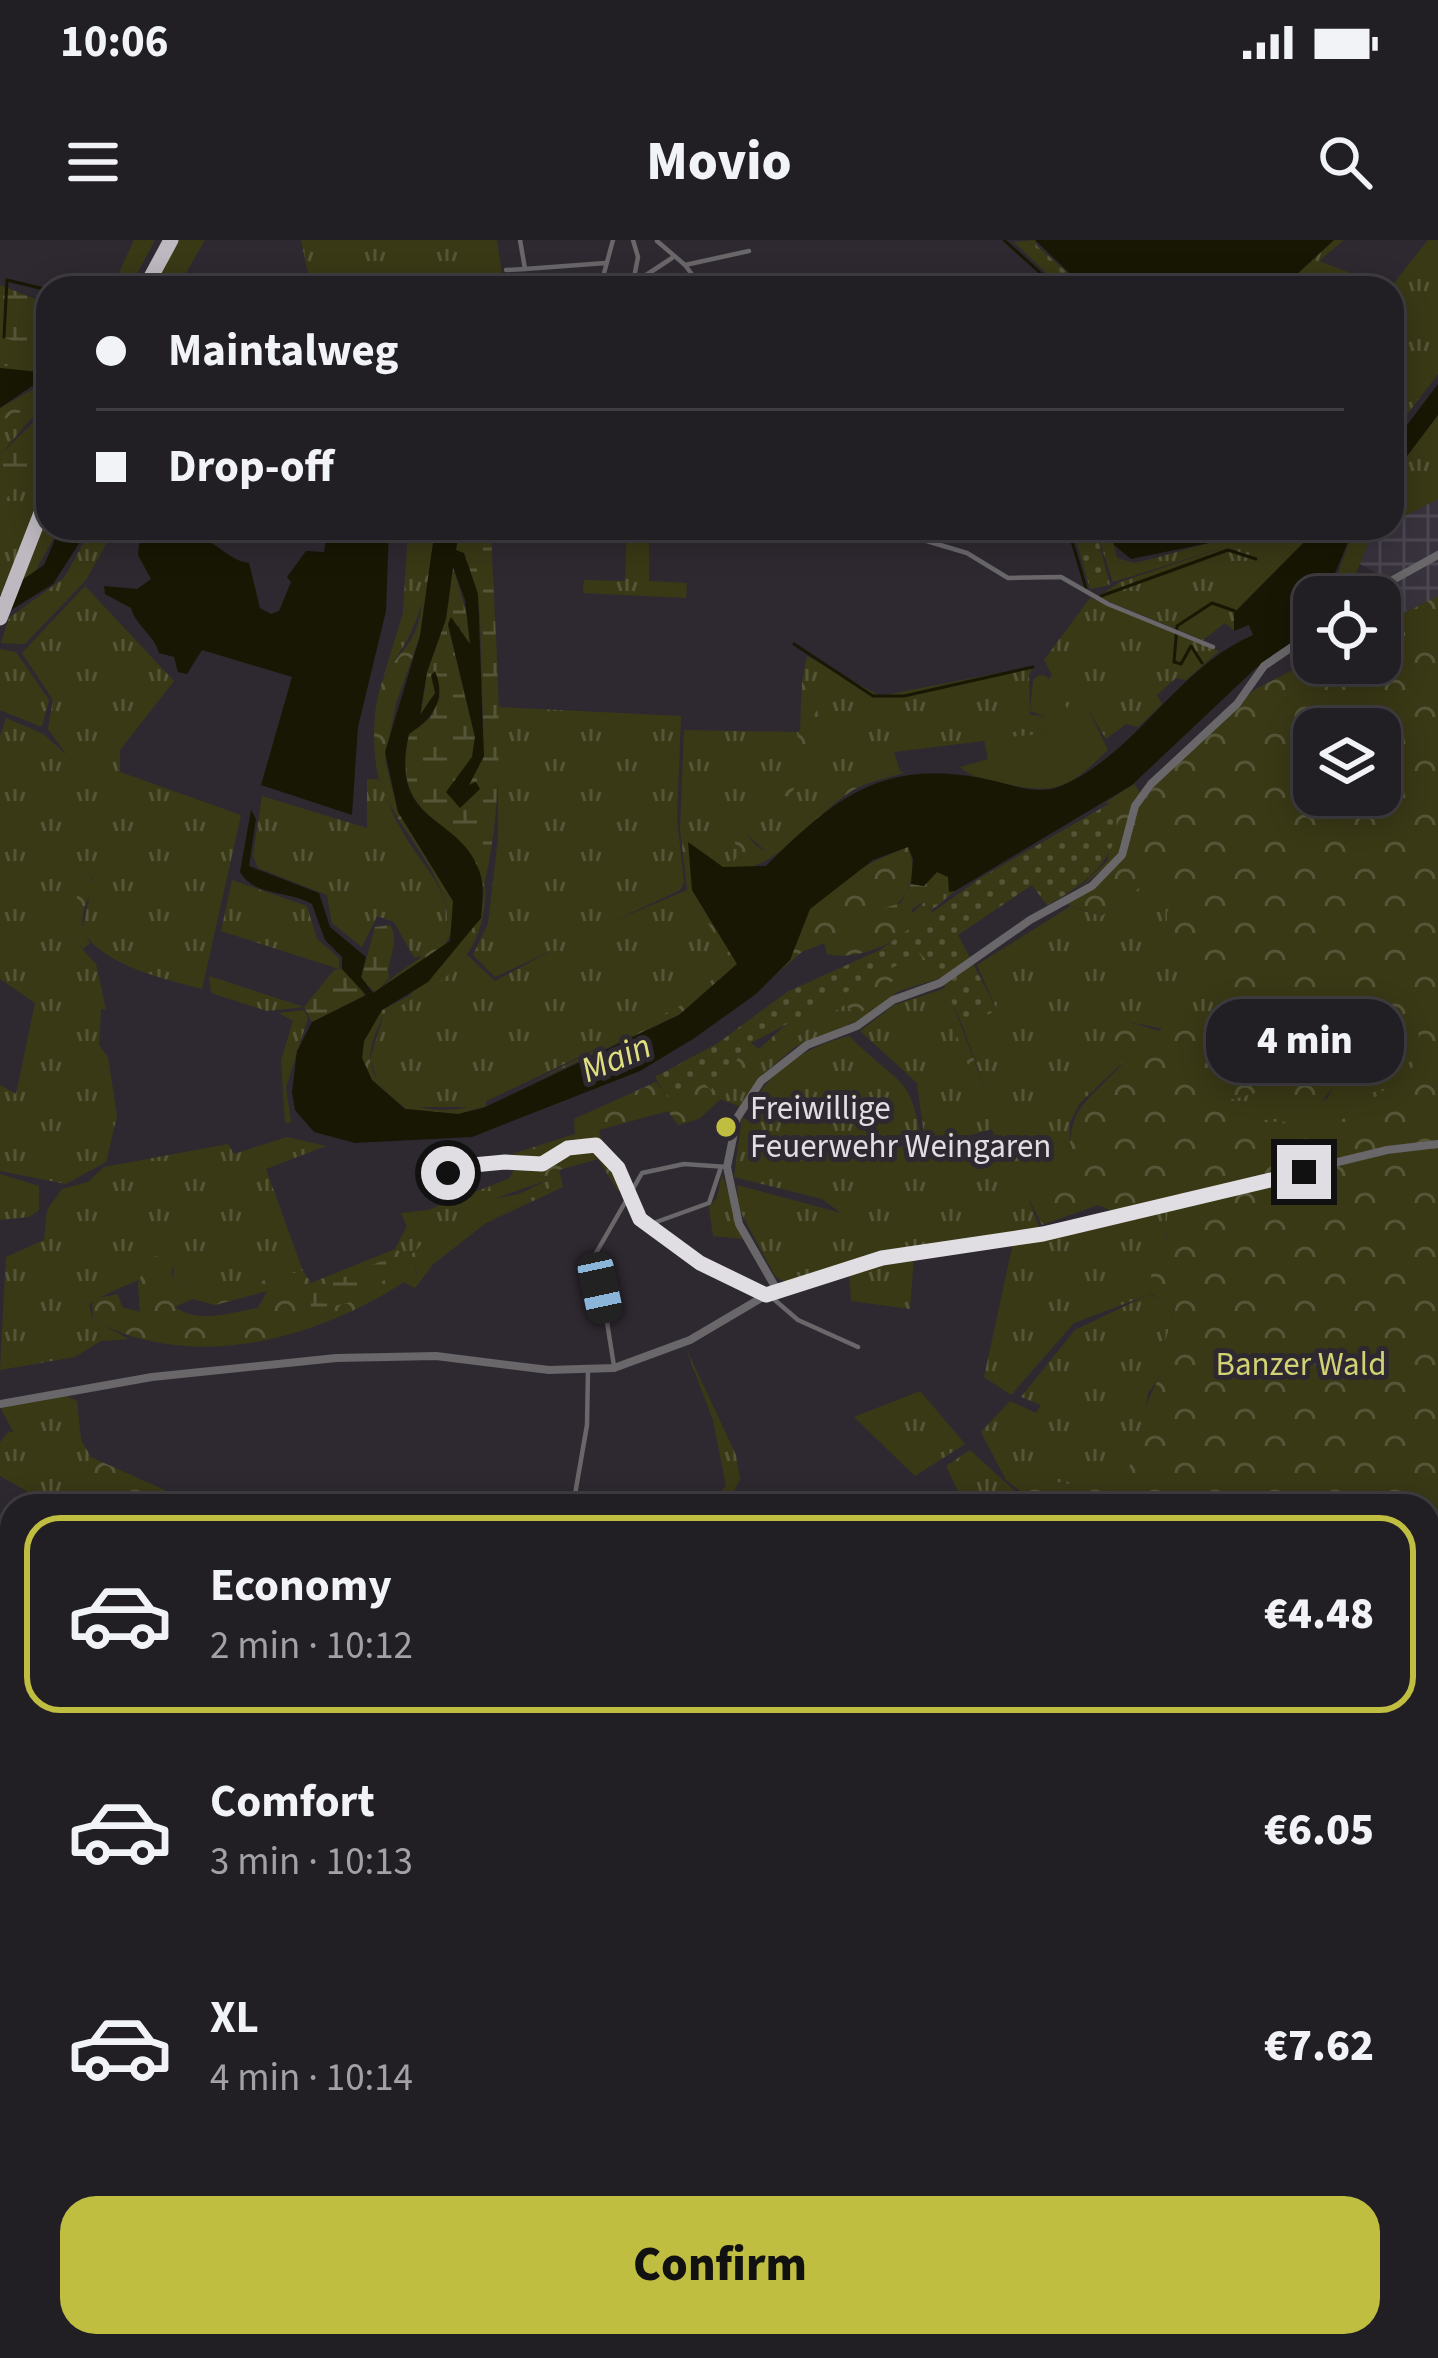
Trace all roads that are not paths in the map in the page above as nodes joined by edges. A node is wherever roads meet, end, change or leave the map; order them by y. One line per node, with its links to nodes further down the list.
1 (167, 240): 13 (highway)
2 (520, 240): 11 (street)
3 (613, 240): 9 (street)
4 (633, 240): 6 (street)
5 (657, 241): 6 (street); 8 (street)
6 (638, 249): 15 (street)
7 (748, 251): 10 (street)
8 (672, 258): 10 (street); 16 (street)
9 (606, 262): 11 (street); 14 (street)
10 (686, 265): 17 (street)
11 (525, 269): 12 (street)
12 (506, 270)
13 (148, 276)
14 (603, 276)
15 (634, 276)
16 (647, 276)
17 (694, 276)
18 (36, 508): 23 (highway)
19 (36, 526): 24 (highway)
20 (924, 540): 26 (street)
21 (1438, 555): 22 (street)
22 (1400, 576)
23 (0, 598)
24 (0, 618)
25 (1293, 646): 30 (street)
26 (1213, 647)
27 (1438, 1144): 34 (street)
28 (452, 1163): 29 (street)
29 (462, 1166): 31 (street); 32 (street)
30 (723, 1168): 32 (street); 33 (street); 34 (street)
31 (451, 1187)
32 (629, 1192): 33 (street); 37 (street)
33 (648, 1226): 35 (street)
34 (777, 1290): 35 (street)
35 (766, 1295): 36 (street); 37 (street)
36 (858, 1347)
37 (614, 1368): 38 (street)
38 (588, 1370): 39 (street); 40 (street)
39 (0, 1404)
40 (575, 1494)

